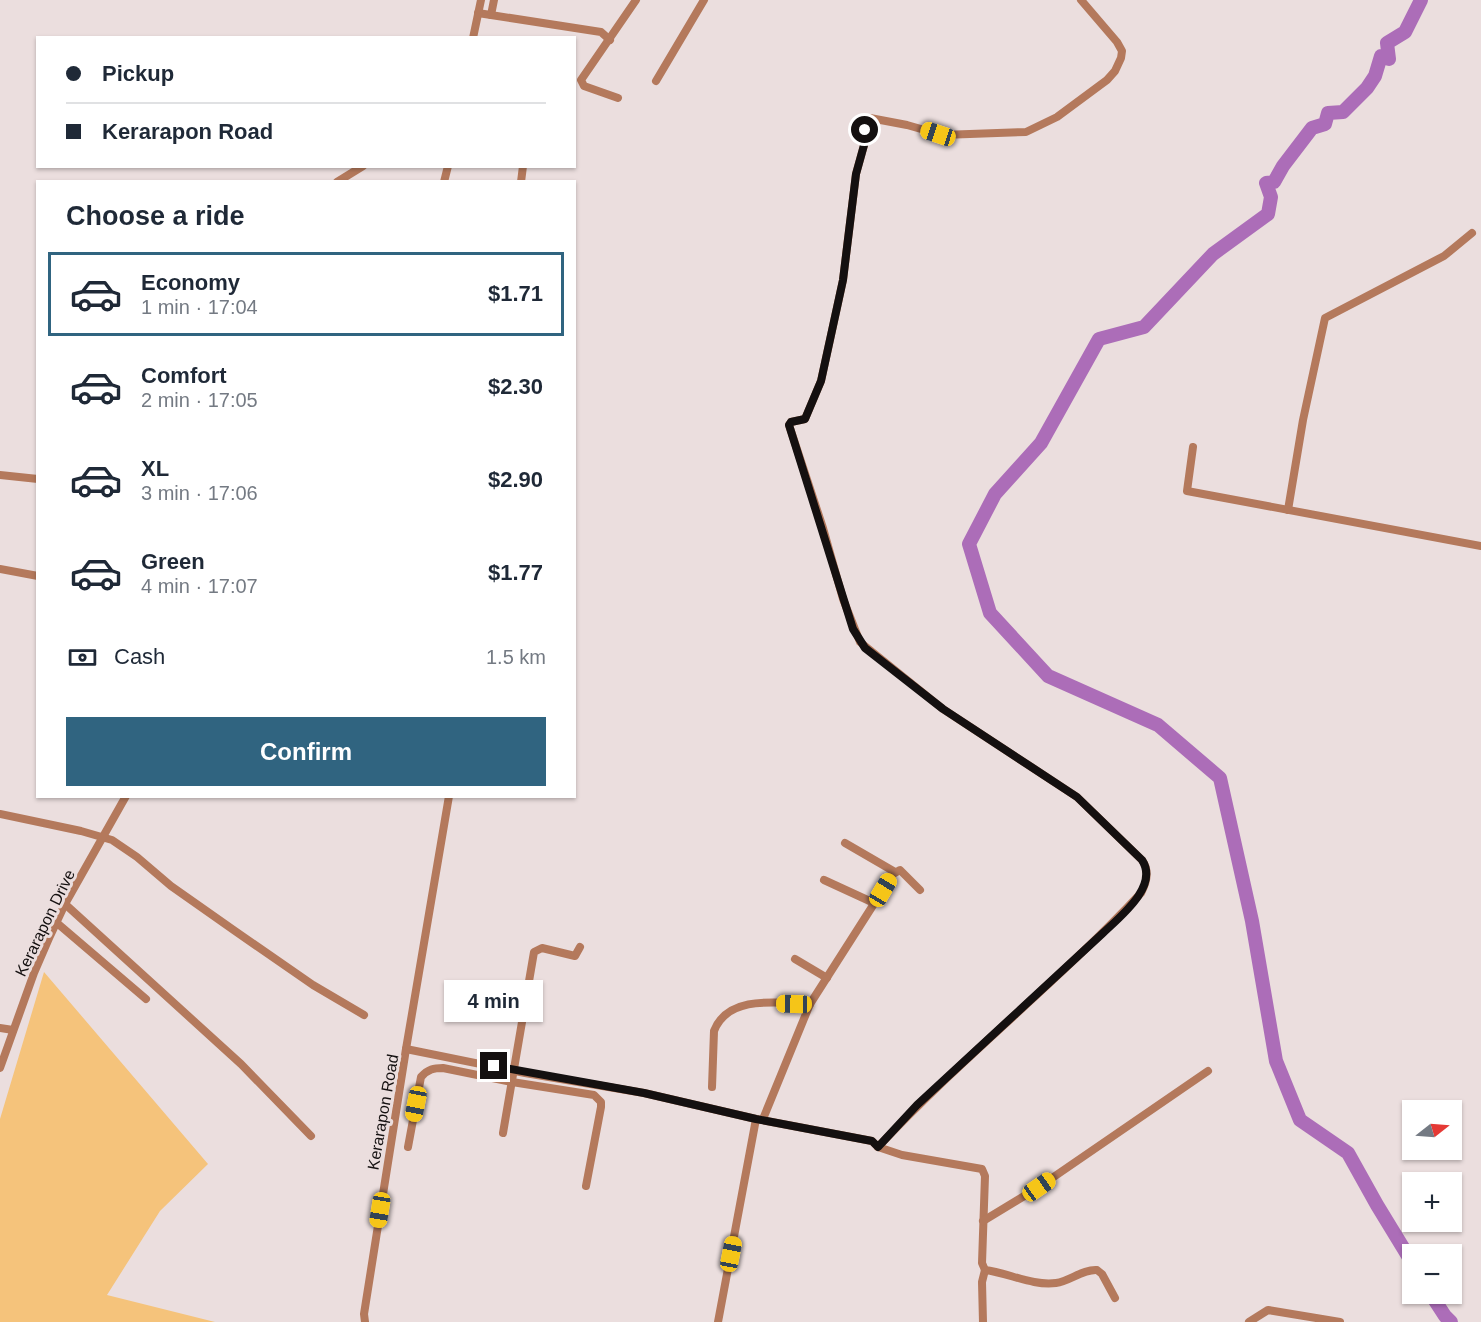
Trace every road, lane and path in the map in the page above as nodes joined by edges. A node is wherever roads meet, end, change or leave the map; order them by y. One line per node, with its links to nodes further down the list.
1 (482, 0): 6 (street)
2 (494, 0): 7 (street)
3 (636, 0): 9 (street)
4 (704, 0): 10 (street)
5 (1081, 0): 51 (street)
6 (478, 14): 7 (street); 8 (street)
7 (491, 15): 9 (street)
8 (473, 36)
9 (610, 40): 11 (street)
10 (656, 81)
11 (618, 98)
12 (360, 168): 13 (street)
13 (340, 180)
14 (1472, 233): 18 (street)
15 (1193, 447): 18 (street)
16 (0, 475): 17 (street)
17 (36, 479)
18 (1288, 510): 19 (street)
19 (1481, 546)
20 (0, 569): 21 (street)
21 (36, 576)
22 (125, 798): 25 (street, Kerarapon Drive)
23 (449, 798): 41 (street)
24 (0, 814): 25 (street)
25 (103, 837): 31 (street, Kerarapon Drive); 38 (street)
26 (845, 843): 27 (street)
27 (895, 872): 29 (street); 30 (street)
28 (824, 880): 30 (street)
29 (920, 890)
30 (874, 903): 35 (street)
31 (65, 904): 32 (street, Kerarapon Drive); 49 (street)
32 (57, 923): 36 (street); 40 (street, Kerarapon Drive)
33 (580, 947): 43 (street)
34 (795, 959): 35 (street)
35 (827, 978): 37 (street)
36 (146, 999)
37 (810, 1004): 46 (street); 47 (street)
38 (364, 1015)
39 (0, 1028): 40 (street)
40 (13, 1030): 42 (street, Kerarapon Drive)
41 (406, 1049): 43 (street, Kerarapon Road); 56 (street, Kerarapon Road)
42 (0, 1068)
43 (514, 1070): 45 (street); 47 (street, Kerarapon Road)
44 (1208, 1071): 53 (street)
45 (512, 1082): 48 (street); 50 (street); 52 (street)
46 (712, 1087)
47 (760, 1119): 51 (street, Kerarapon Road); 57 (street)
48 (503, 1133)
49 (311, 1136)
50 (408, 1147)
51 (878, 1147): 53 (street, Kerarapon Road)
52 (586, 1186)
53 (983, 1221): 54 (street)
54 (985, 1270): 55 (street); 58 (street)
55 (1115, 1298)
56 (365, 1322)
57 (718, 1322)
58 (983, 1322)
59 (1249, 1322): 60 (street)
60 (1340, 1322)

